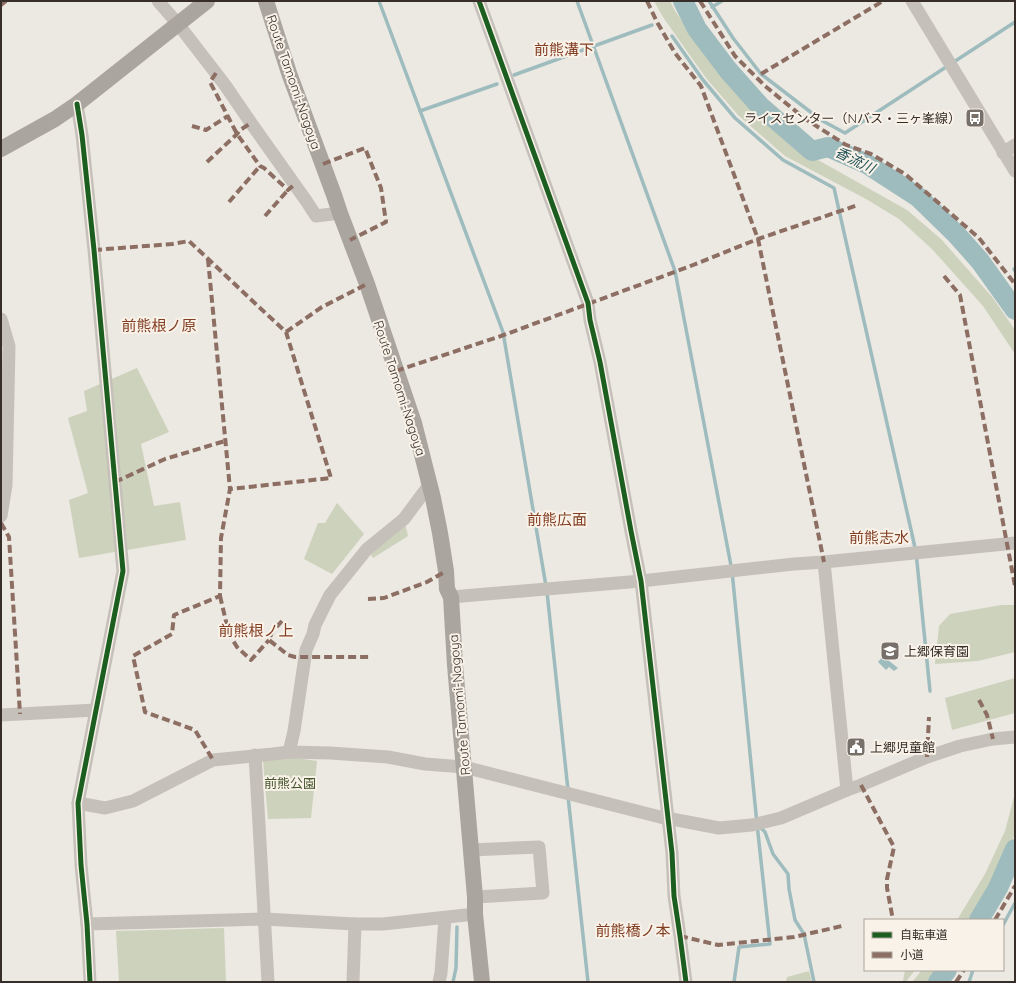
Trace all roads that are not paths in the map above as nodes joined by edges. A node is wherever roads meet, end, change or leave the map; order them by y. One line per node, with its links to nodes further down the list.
1 (158, 1): 6 (street)
2 (208, 1): 6 (main road)
3 (266, 1): 12 (main road, Route Tamomi-Nagoya)
4 (479, 1): 18 (street)
5 (912, 1): 10 (street)
6 (178, 24): 7 (main road); 12 (street)
7 (77, 104): 9 (main road); 20 (street)
8 (1015, 145): 10 (street)
9 (1, 149)
10 (1003, 153): 11 (street)
11 (1015, 171)
12 (340, 213): 14 (main road, Route Tamomi-Nagoya)
13 (1, 319): 15 (street)
14 (430, 484): 19 (main road, Route Tamomi-Nagoya); 23 (street)
15 (1, 516)
16 (1015, 543): 17 (street)
17 (824, 562): 18 (street); 26 (street)
18 (641, 581): 19 (street); 28 (street)
19 (451, 597): 25 (main road, Route Tamomi-Nagoya)
20 (96, 710): 21 (street); 27 (street)
21 (1, 716)
22 (1015, 737): 26 (street)
23 (289, 752): 24 (street); 25 (street)
24 (255, 755): 27 (street); 33 (street)
25 (464, 767): 28 (street); 29 (main road, Route Tamomi-Nagoya)
26 (847, 790): 28 (street)
27 (78, 803): 34 (street)
28 (668, 819): 41 (street)
29 (471, 850): 30 (main road, Route Tamomi-Nagoya); 30 (street)
30 (475, 897): 31 (main road, Route Tamomi-Nagoya)
31 (475, 914): 32 (street); 40 (main road, Route Tamomi-Nagoya)
32 (445, 918): 35 (street); 39 (street)
33 (264, 919): 34 (street); 35 (street); 37 (street)
34 (88, 924): 36 (street)
35 (355, 924): 38 (street)
36 (89, 976)
37 (268, 982)
38 (353, 982)
39 (439, 982)
40 (482, 982)
41 (686, 982)

